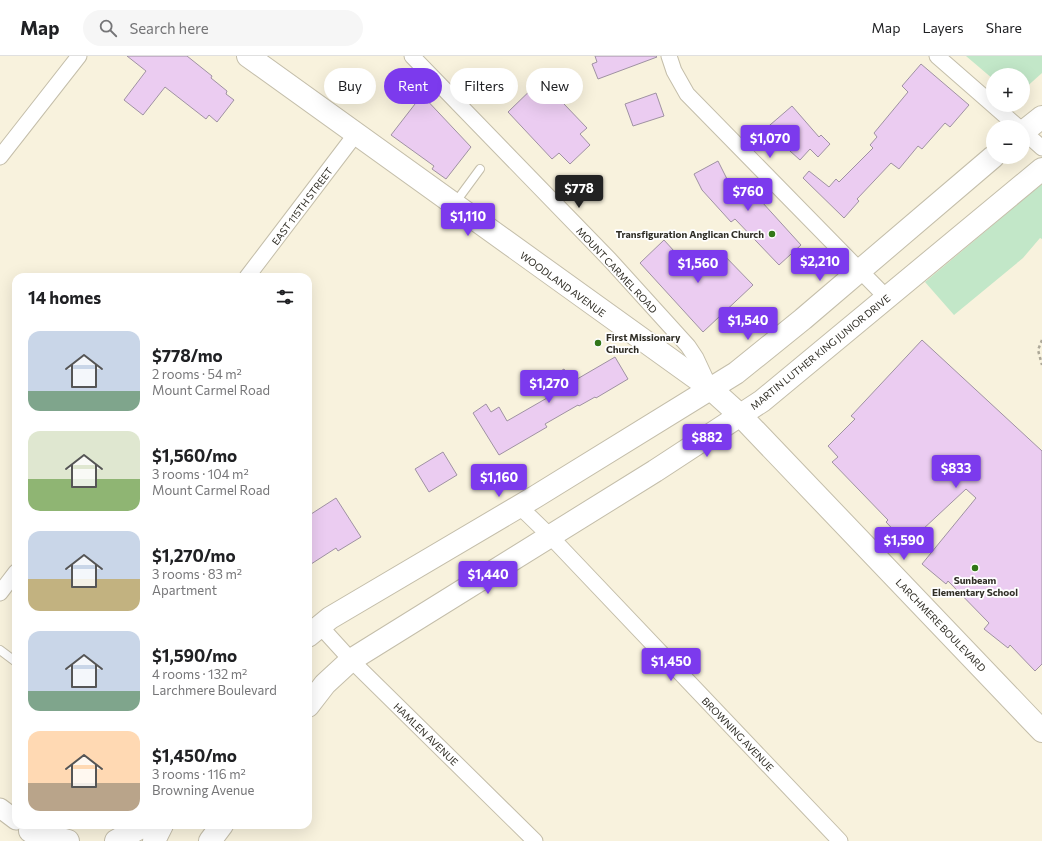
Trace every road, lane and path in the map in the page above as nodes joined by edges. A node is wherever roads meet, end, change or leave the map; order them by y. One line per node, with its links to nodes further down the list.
1 (79, 56): 14 (street)
2 (248, 56): 11 (main road, WOODLAND AVENUE)
3 (412, 56): 24 (street, MOUNT CARMEL ROAD)
4 (669, 56): 19 (street)
5 (937, 56): 6 (street)
6 (986, 99)
7 (1001, 112): 9 (street)
8 (1042, 117): 10 (main road)
9 (1010, 120)
10 (1030, 125)
11 (356, 135): 18 (main road, WOODLAND AVENUE); 20 (street, EAST 115TH STREET)
12 (1030, 138): 13 (street)
13 (1042, 148)
14 (0, 157)
15 (986, 163): 19 (main road)
16 (480, 168): 18 (lane)
17 (1042, 169): 21 (main road, MARTIN LUTHER KING JUNIOR DRIVE)
18 (454, 205): 24 (main road, WOODLAND AVENUE)
19 (858, 271): 21 (street); 24 (main road)
20 (251, 273)
21 (886, 298): 25 (main road, MARTIN LUTHER KING JUNIOR DRIVE)
22 (1042, 340): 23 (path)
23 (1042, 365)
24 (710, 388): 25 (main road, WOODLAND AVENUE); 26 (main road)
25 (741, 416): 27 (main road, MARTIN LUTHER KING JUNIOR DRIVE); 35 (main road, LARCHMERE BOULEVARD)
26 (519, 506): 27 (street, BROWNING AVENUE); 30 (main road)
27 (550, 536): 33 (main road, MARTIN LUTHER KING JUNIOR DRIVE); 45 (street, BROWNING AVENUE)
28 (12, 577): 29 (street)
29 (0, 593)
30 (314, 631): 33 (street, HAMLEN AVENUE)
31 (0, 650): 32 (lane)
32 (12, 659)
33 (351, 660): 34 (main road, MARTIN LUTHER KING JUNIOR DRIVE); 44 (street, HAMLEN AVENUE)
34 (312, 701)
35 (1042, 731)
36 (0, 808): 37 (street)
37 (12, 817)
38 (28, 829): 41 (main road)
39 (138, 829): 42 (main road)
40 (160, 829): 43 (main road)
41 (68, 841)
42 (116, 841)
43 (154, 841)
44 (535, 841)
45 (840, 841)

